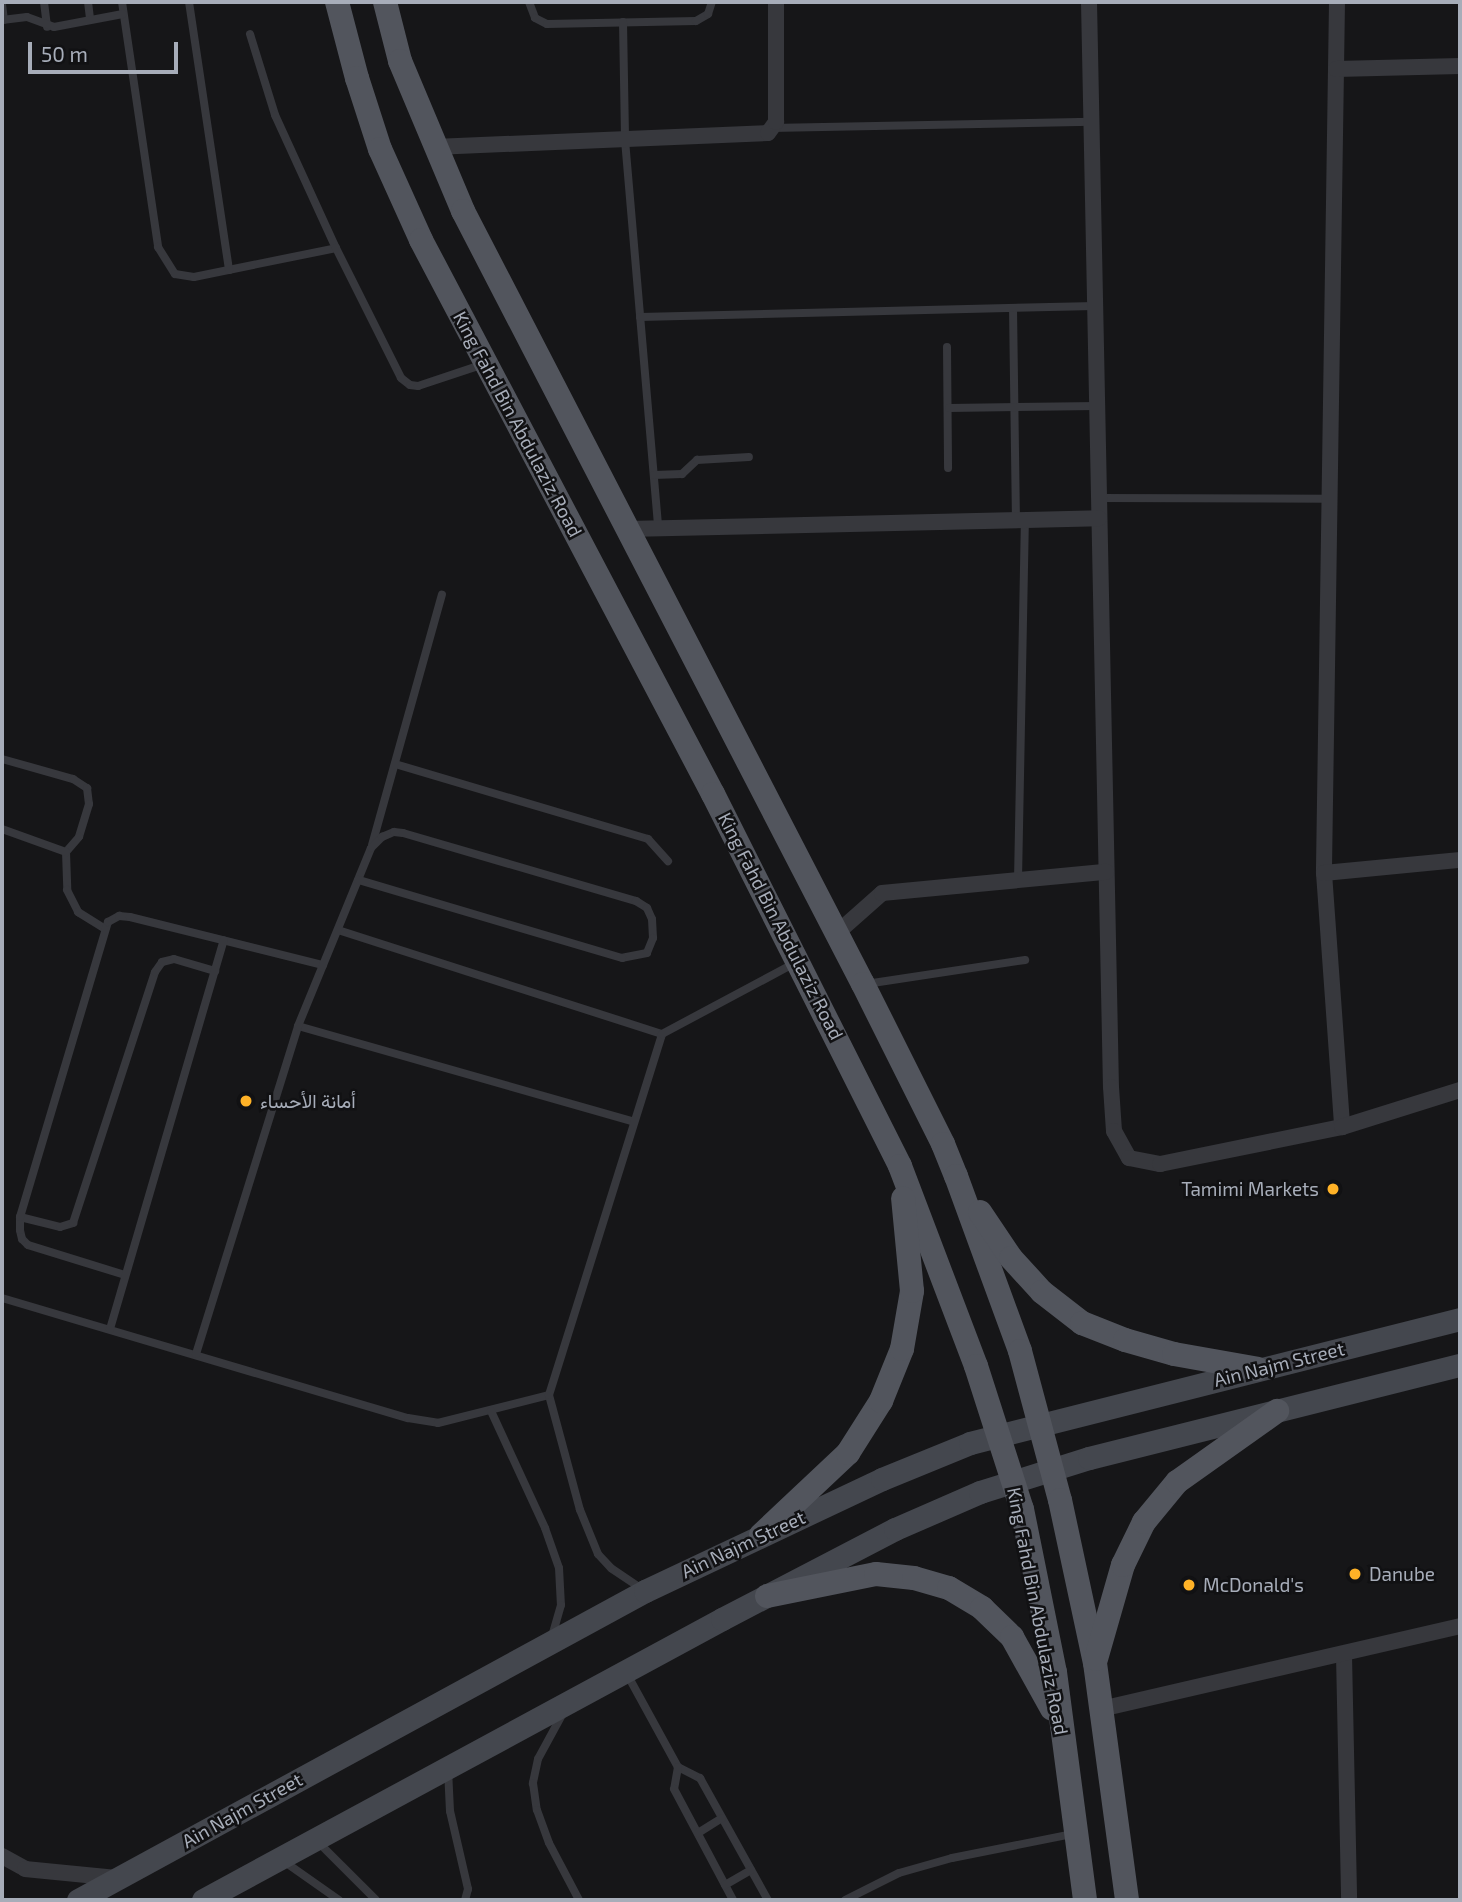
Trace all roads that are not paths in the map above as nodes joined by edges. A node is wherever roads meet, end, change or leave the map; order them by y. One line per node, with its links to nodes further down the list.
1 (44, 2): 17 (lane)
2 (88, 2): 14 (lane)
3 (122, 2): 13 (lane)
4 (189, 2): 26 (lane)
5 (337, 2): 31 (main road, King Fahd Bin Abdulaziz Road)
6 (385, 2): 24 (main road)
7 (528, 2): 16 (lane)
8 (712, 2): 16 (lane)
9 (776, 2): 22 (street)
10 (1089, 2): 21 (street)
11 (1337, 2): 20 (street)
12 (2, 4): 15 (lane)
13 (123, 15): 14 (lane); 26 (lane)
14 (90, 19): 17 (lane)
15 (3, 20): 17 (lane)
16 (623, 22): 23 (lane)
17 (47, 27)
18 (250, 34): 25 (lane)
19 (1460, 66): 20 (street)
20 (1336, 69): 39 (street)
21 (1092, 122): 22 (lane); 27 (street)
22 (771, 128): 23 (street)
23 (625, 140): 24 (street); 29 (lane)
24 (434, 147): 43 (main road)
25 (336, 248): 26 (lane); 31 (lane)
26 (229, 270)
27 (1095, 306): 28 (lane); 32 (street)
28 (1013, 308): 29 (lane); 34 (lane)
29 (640, 317): 37 (lane)
30 (947, 346): 33 (lane)
31 (487, 363): 61 (main road, King Fahd Bin Abdulaziz Road)
32 (1097, 406): 34 (lane); 38 (street)
33 (949, 408): 34 (lane); 36 (lane)
34 (1014, 409): 41 (lane)
35 (749, 457): 37 (lane)
36 (948, 468)
37 (654, 475): 42 (lane)
38 (1099, 498): 39 (lane); 40 (street)
39 (1329, 499): 53 (street)
40 (1099, 518): 41 (street); 52 (street)
41 (1020, 519): 42 (street); 55 (lane)
42 (658, 528): 43 (street)
43 (628, 529): 58 (main road)
44 (442, 595): 46 (lane)
45 (2, 759): 49 (lane)
46 (395, 764): 48 (lane); 51 (lane)
47 (2, 829): 49 (lane)
48 (371, 848): 54 (lane); 54 (lane)
49 (66, 852): 56 (lane)
50 (1460, 860): 53 (street)
51 (668, 861)
52 (1106, 872): 55 (street); 69 (street)
53 (1324, 873): 69 (street)
54 (358, 880): 57 (lane)
55 (1018, 880): 58 (street)
56 (105, 929): 59 (lane); 72 (lane)
57 (338, 930): 62 (lane); 66 (lane)
58 (837, 933): 64 (main road)
59 (224, 940): 62 (lane); 63 (lane)
60 (1025, 960): 64 (lane)
61 (799, 961): 66 (lane); 70 (main road, King Fahd Bin Abdulaziz Road)
62 (323, 965): 65 (lane)
63 (215, 971): 72 (lane); 73 (lane)
64 (863, 984): 71 (main road)
65 (298, 1026): 68 (lane); 77 (lane)
66 (662, 1034): 68 (lane)
67 (1460, 1090): 69 (street)
68 (634, 1122): 80 (lane)
69 (1342, 1127)
70 (900, 1166): 84 (main road, King Fahd Bin Abdulaziz Road); 87 (main road)
71 (956, 1176): 79 (main road); 83 (main road)
72 (20, 1217): 73 (lane)
73 (125, 1275): 76 (lane)
74 (2, 1298): 76 (lane)
75 (1460, 1319): 79 (main road, Ain Najm Street)
76 (110, 1329): 77 (lane)
77 (196, 1354): 82 (lane)
78 (1460, 1365): 81 (main road)
79 (1258, 1369): 83 (main road, Ain Najm Street)
80 (549, 1395): 82 (lane); 88 (lane)
81 (1277, 1410): 85 (main road); 93 (main road)
82 (491, 1411): 91 (lane)
83 (1040, 1424): 84 (main road, Ain Najm Street); 85 (main road)
84 (998, 1435): 86 (main road, King Fahd Bin Abdulaziz Road); 87 (main road, Ain Najm Street)
85 (1052, 1469): 86 (main road); 93 (main road)
86 (1013, 1481): 89 (main road); 97 (main road, King Fahd Bin Abdulaziz Road)
87 (761, 1535): 88 (main road, Ain Najm Street)
88 (645, 1591): 91 (main road, Ain Najm Street)
89 (767, 1596): 94 (main road); 97 (main road)
90 (1460, 1626): 92 (street)
91 (550, 1643): 107 (main road, Ain Najm Street)
92 (1344, 1655): 96 (street); 120 (street)
93 (1095, 1663): 96 (main road)
94 (625, 1671): 95 (main road); 99 (lane)
95 (570, 1701): 98 (main road); 114 (lane)
96 (1101, 1709): 119 (main road)
97 (1063, 1730): 102 (main road, King Fahd Bin Abdulaziz Road)
98 (448, 1766): 103 (main road); 113 (lane)
99 (678, 1767): 100 (lane); 101 (lane)
100 (722, 1818): 101 (lane); 106 (lane)
101 (698, 1833): 108 (lane)
102 (1078, 1833): 117 (lane); 118 (main road, King Fahd Bin Abdulaziz Road)
103 (315, 1839): 105 (main road); 112 (lane)
104 (2, 1856): 107 (street)
105 (280, 1858): 110 (main road); 111 (lane)
106 (751, 1870): 108 (lane); 116 (lane)
107 (117, 1878): 109 (main road, Ain Najm Street)
108 (725, 1885): 115 (lane)
109 (78, 1900)
110 (203, 1900)
111 (339, 1900)
112 (376, 1900)
113 (466, 1900)
114 (579, 1900)
115 (733, 1900)
116 (768, 1900)
117 (845, 1900)
118 (1085, 1900)
119 (1128, 1900)
120 (1349, 1900)

